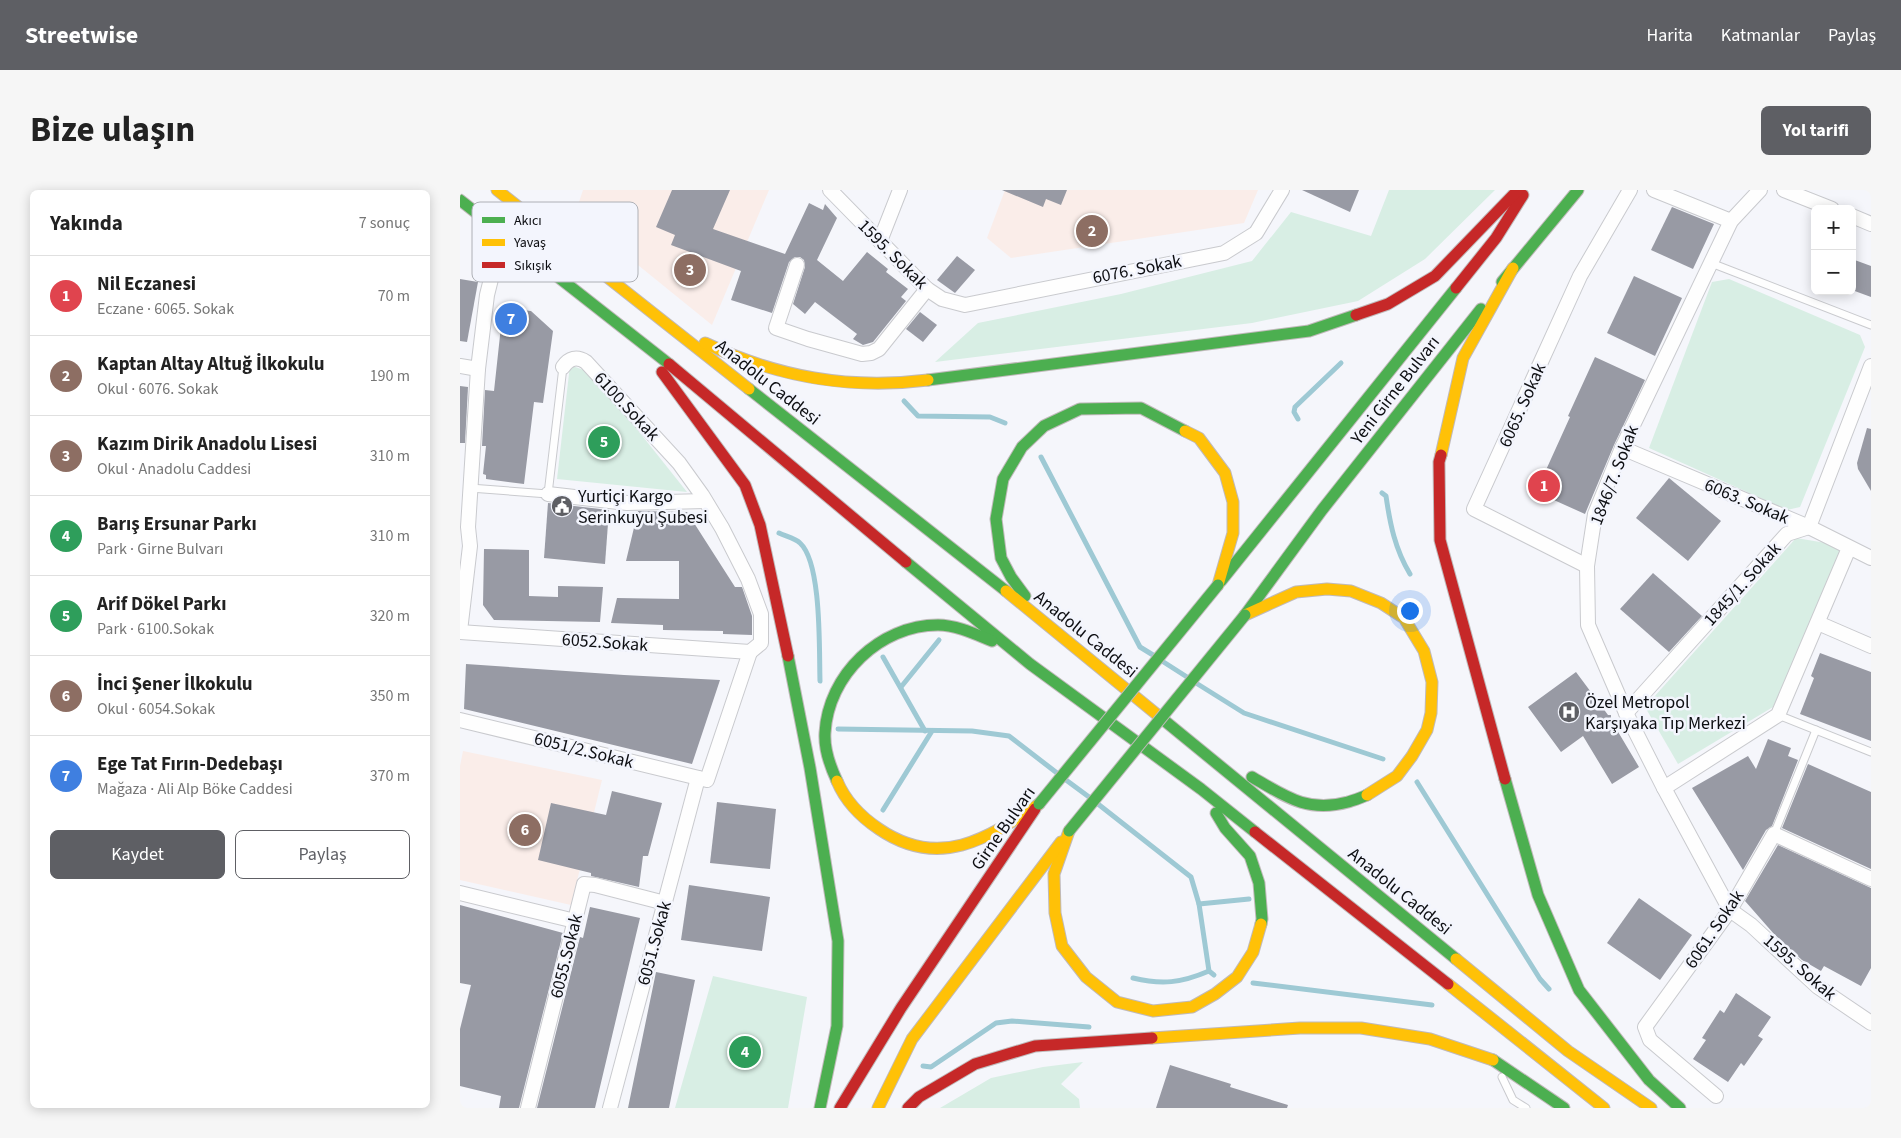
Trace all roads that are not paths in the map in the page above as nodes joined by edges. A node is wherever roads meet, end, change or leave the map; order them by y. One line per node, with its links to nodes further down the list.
1 (497, 190): 13 (main road, Anadolu Caddesi)
2 (900, 190): 19 (street)
3 (1282, 190): 27 (street, 6076. Sokak)
4 (1518, 190): 28 (main road)
5 (1526, 190): 45 (main road, Yeni Girne Bulvarı)
6 (1578, 190): 22 (main road, Yeni Girne Bulvarı)
7 (1630, 190): 44 (street, 6065. Sokak)
8 (1654, 190): 17 (street)
9 (1760, 190): 17 (street, 1846/7. Sokak)
10 (1784, 190): 14 (street)
11 (836, 193): 19 (street, 1595. Sokak)
12 (460, 200): 15 (main road)
13 (511, 202)
14 (1822, 205)
15 (472, 209)
16 (1856, 218): 18 (street)
17 (1731, 221): 20 (street, 1846/7. Sokak)
18 (1871, 224)
19 (880, 241): 26 (street, 1595. Sokak)
20 (1711, 263): 29 (lane); 36 (street, 1846/7. Sokak)
21 (797, 265): 26 (street)
22 (1513, 268): 46 (main road, Yeni Girne Bulvarı); 83 (main road)
23 (490, 282): 34 (street)
24 (565, 282): 30 (main road)
25 (612, 282): 28 (main road, Anadolu Caddesi)
26 (927, 289): 27 (street, 1595. Sokak)
27 (964, 305)
28 (662, 322): 49 (main road, Anadolu Caddesi)
29 (1871, 325)
30 (638, 339): 52 (main road); 75 (main road)
31 (460, 366): 34 (street)
32 (1871, 366): 35 (street)
33 (563, 367): 38 (lane, 6100.Sokak); 39 (street, 6100.Sokak)
34 (478, 369): 37 (street)
35 (1865, 398): 41 (street)
36 (1622, 448): 41 (street, 6063. Sokak); 44 (street, 1846/7. Sokak)
37 (470, 488): 38 (lane); 40 (street)
38 (548, 494): 39 (street)
39 (705, 501): 51 (street, 6100.Sokak)
40 (464, 527): 48 (street)
41 (1808, 527): 42 (street, 6063. Sokak); 53 (street, 1845/1. Sokak)
42 (1849, 548): 43 (street, 6063. Sokak); 47 (street)
43 (1871, 558)
44 (1587, 566): 53 (street, 1846/7. Sokak)
45 (1218, 585): 49 (main road); 62 (main road, Girne Bulvarı, bridge)
46 (1245, 615): 58 (main road); 63 (main road, Yeni Girne Bulvarı, bridge)
47 (1818, 624): 50 (street); 54 (street)
48 (460, 631): 51 (street, 6052.Sokak)
49 (1065, 638): 58 (main road, Anadolu Caddesi)
50 (1871, 646)
51 (750, 652): 59 (street, 6051.Sokak)
52 (1030, 664): 61 (main road); 62 (main road)
53 (1626, 712): 60 (street, 1846/7. Sokak)
54 (1778, 715): 56 (lane); 60 (street)
55 (460, 720): 59 (street, 6051/2.Sokak)
56 (1816, 730): 57 (lane); 64 (lane)
57 (1871, 752)
58 (1218, 765): 82 (main road, Anadolu Caddesi)
59 (703, 779): 67 (street, 6051.Sokak)
60 (1664, 788): 68 (street, 1846/7. Sokak)
61 (1201, 789): 63 (main road); 81 (main road)
62 (1039, 804): 76 (main road, Girne Bulvarı)
63 (1069, 831): 77 (main road)
64 (1774, 834): 65 (street); 68 (street, 6061. Sokak)
65 (1871, 879)
66 (460, 893): 69 (street)
67 (665, 903): 69 (street, 6055.Sokak); 74 (street, 6051.Sokak)
68 (1730, 910): 70 (street, 1595. Sokak); 72 (street, 6061. Sokak)
69 (574, 921): 73 (street, 6055.Sokak)
70 (1871, 1023)
71 (1495, 1061): 78 (main road); 79 (lane); 80 (main road)
72 (1716, 1096)
73 (528, 1108)
74 (610, 1108)
75 (820, 1108)
76 (840, 1108)
77 (878, 1108)
78 (908, 1108)
79 (1526, 1108)
80 (1564, 1108)
81 (1604, 1108)
82 (1651, 1108)
83 (1680, 1108)

